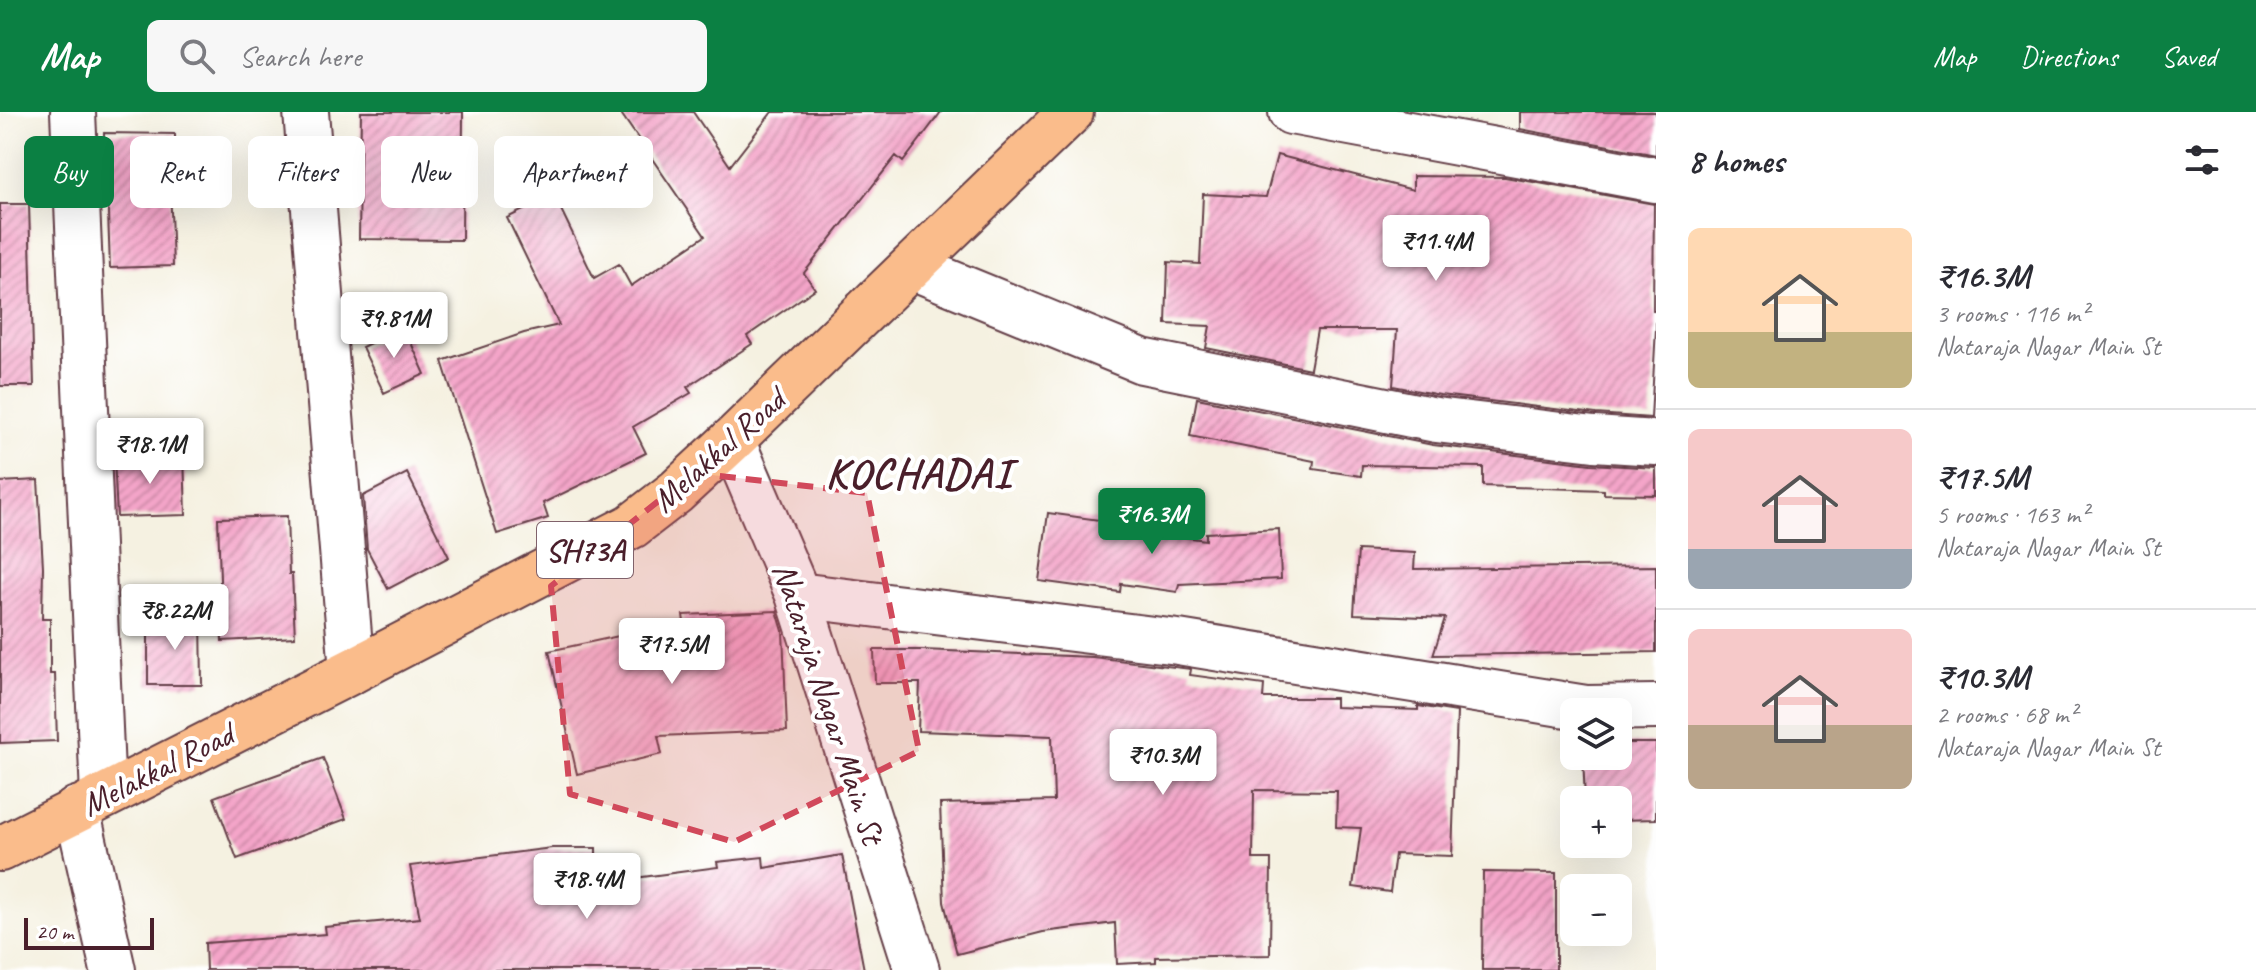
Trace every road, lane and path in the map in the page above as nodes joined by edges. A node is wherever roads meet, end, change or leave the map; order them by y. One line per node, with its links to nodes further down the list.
1 (73, 112): 12 (street)
2 (306, 112): 10 (street)
3 (1071, 112): 6 (main road, Melakkal Road / SH73A)
4 (1291, 112): 5 (street)
5 (1656, 180)
6 (912, 267): 7 (main road, Melakkal Road / SH73A); 8 (street)
7 (732, 440): 9 (street, Nataraja Nagar Main St); 10 (main road, Melakkal Road / SH73A)
8 (1656, 443)
9 (798, 595): 11 (street); 15 (street, Nataraja Nagar Main St)
10 (352, 671): 12 (main road, Melakkal Road / SH73A)
11 (1656, 707)
12 (90, 802): 13 (main road, Melakkal Road / SH73A); 14 (street)
13 (0, 849)
14 (113, 970)
15 (917, 970)

